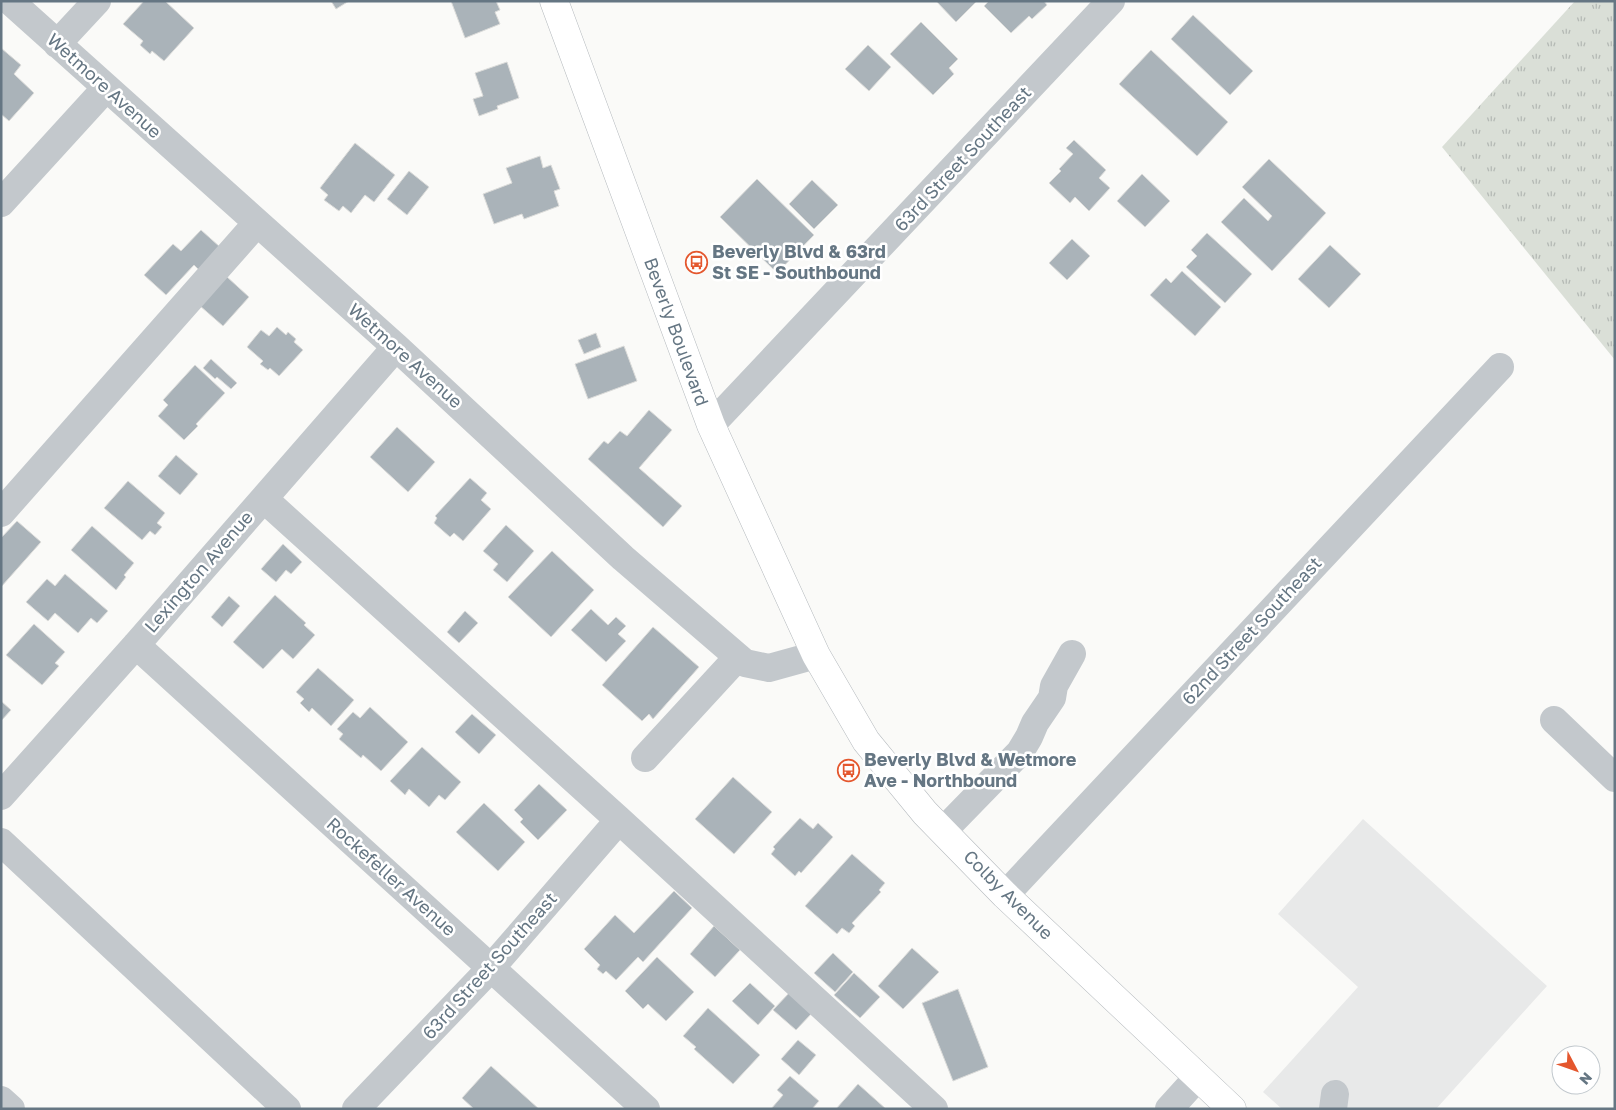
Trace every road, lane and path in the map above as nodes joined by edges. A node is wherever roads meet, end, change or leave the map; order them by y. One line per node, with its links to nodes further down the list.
1 (10, 1): 5 (street, Wetmore Avenue)
2 (97, 1): 5 (street)
3 (554, 1): 11 (main road, Beverly Boulevard)
4 (1111, 1): 11 (street, 63rd Street Southeast)
5 (57, 44): 6 (street, Wetmore Avenue)
6 (106, 88): 7 (street); 8 (street, Wetmore Avenue)
7 (1, 203)
8 (257, 223): 9 (street, Wetmore Avenue); 13 (street)
9 (396, 347): 12 (street, Lexington Avenue); 17 (street, Wetmore Avenue)
10 (1500, 367): 25 (street, 62nd Street Southeast)
11 (711, 425): 16 (main road, Beverly Boulevard)
12 (264, 498): 14 (street, Lexington Avenue); 22 (street)
13 (1, 513)
14 (136, 645): 21 (street, Lexington Avenue); 26 (street, Rockefeller Avenue)
15 (1072, 654): 23 (street)
16 (816, 655): 17 (street, Wetmore Avenue); 23 (main road, Colby Avenue)
17 (738, 656): 19 (street)
18 (1554, 720): 20 (street)
19 (645, 758)
20 (1615, 778)
21 (1, 796)
22 (619, 820): 26 (street, 63rd Street Southeast); 33 (street)
23 (943, 831): 25 (main road, Colby Avenue)
24 (1, 842): 30 (street)
25 (1005, 894): 27 (main road, Colby Avenue)
26 (492, 968): 31 (street, 63rd Street Southeast); 32 (street, Rockefeller Avenue)
27 (1198, 1077): 34 (street); 35 (main road, Colby Avenue)
28 (1, 1100): 29 (street)
29 (10, 1109)
30 (287, 1109)
31 (356, 1109)
32 (646, 1109)
33 (934, 1109)
34 (1169, 1109)
35 (1232, 1109)

